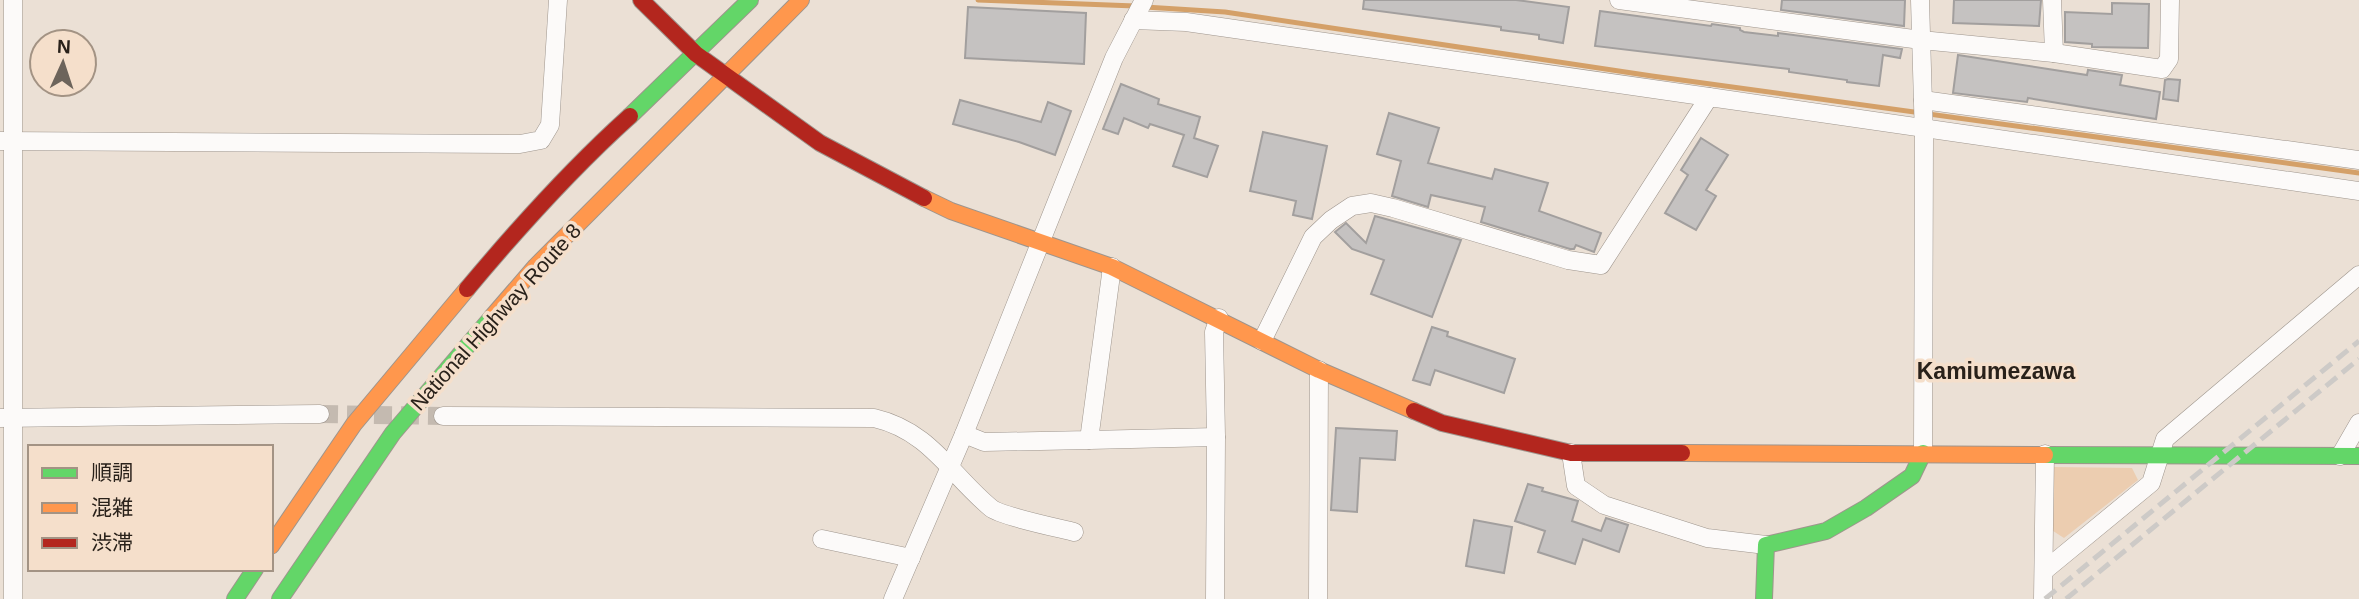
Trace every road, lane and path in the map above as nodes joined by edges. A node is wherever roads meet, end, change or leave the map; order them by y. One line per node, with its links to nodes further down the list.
1 (13, 0): 19 (street)
2 (558, 0): 19 (street)
3 (641, 0): 14 (main road)
4 (750, 0): 14 (main road, National Highway Route 8)
5 (802, 0): 15 (main road, National Highway Route 8)
6 (1144, 0): 11 (street)
7 (1619, 0): 12 (street)
8 (1920, 0): 12 (street)
9 (2052, 0): 13 (street)
10 (2170, 0): 13 (street)
11 (1133, 20): 16 (street); 22 (street)
12 (1921, 40): 13 (street); 17 (street)
13 (2054, 53)
14 (696, 54): 15 (main road); 44 (main road, National Highway Route 8)
15 (726, 76): 22 (main road); 51 (main road, National Highway Route 8)
16 (1709, 97): 18 (street); 26 (street)
17 (1923, 100): 18 (street); 20 (street)
18 (1924, 129): 21 (street); 36 (street)
19 (7, 141): 30 (street)
20 (2359, 160)
21 (2359, 191)
22 (1040, 244): 23 (main road); 32 (street)
23 (1112, 268): 25 (main road); 34 (street)
24 (2359, 275): 38 (street)
25 (1219, 318): 26 (main road); 33 (street)
26 (1262, 341): 27 (main road)
27 (1319, 370): 35 (main road); 54 (street)
28 (320, 414): 30 (street)
29 (443, 416): 41 (street)
30 (6, 418): 49 (street)
31 (2359, 423): 39 (street)
32 (964, 434): 34 (street); 41 (street)
33 (1216, 437): 34 (street); 53 (street)
34 (1089, 440)
35 (1571, 453): 36 (main road); 45 (street)
36 (1923, 453): 37 (main road); 45 (main road)
37 (2045, 454): 38 (main road); 48 (street)
38 (2161, 455): 39 (main road); 48 (street)
39 (2340, 456): 40 (main road)
40 (2359, 456)
41 (949, 465): 42 (street); 46 (street)
42 (1074, 532)
43 (822, 538): 46 (street)
44 (273, 543)
45 (1766, 545): 55 (main road)
46 (911, 558): 52 (street)
47 (255, 571): 50 (main road)
48 (2044, 571): 56 (street)
49 (13, 599)
50 (235, 599)
51 (280, 599)
52 (893, 599)
53 (1215, 599)
54 (1318, 599)
55 (1764, 599)
56 (2043, 599)

